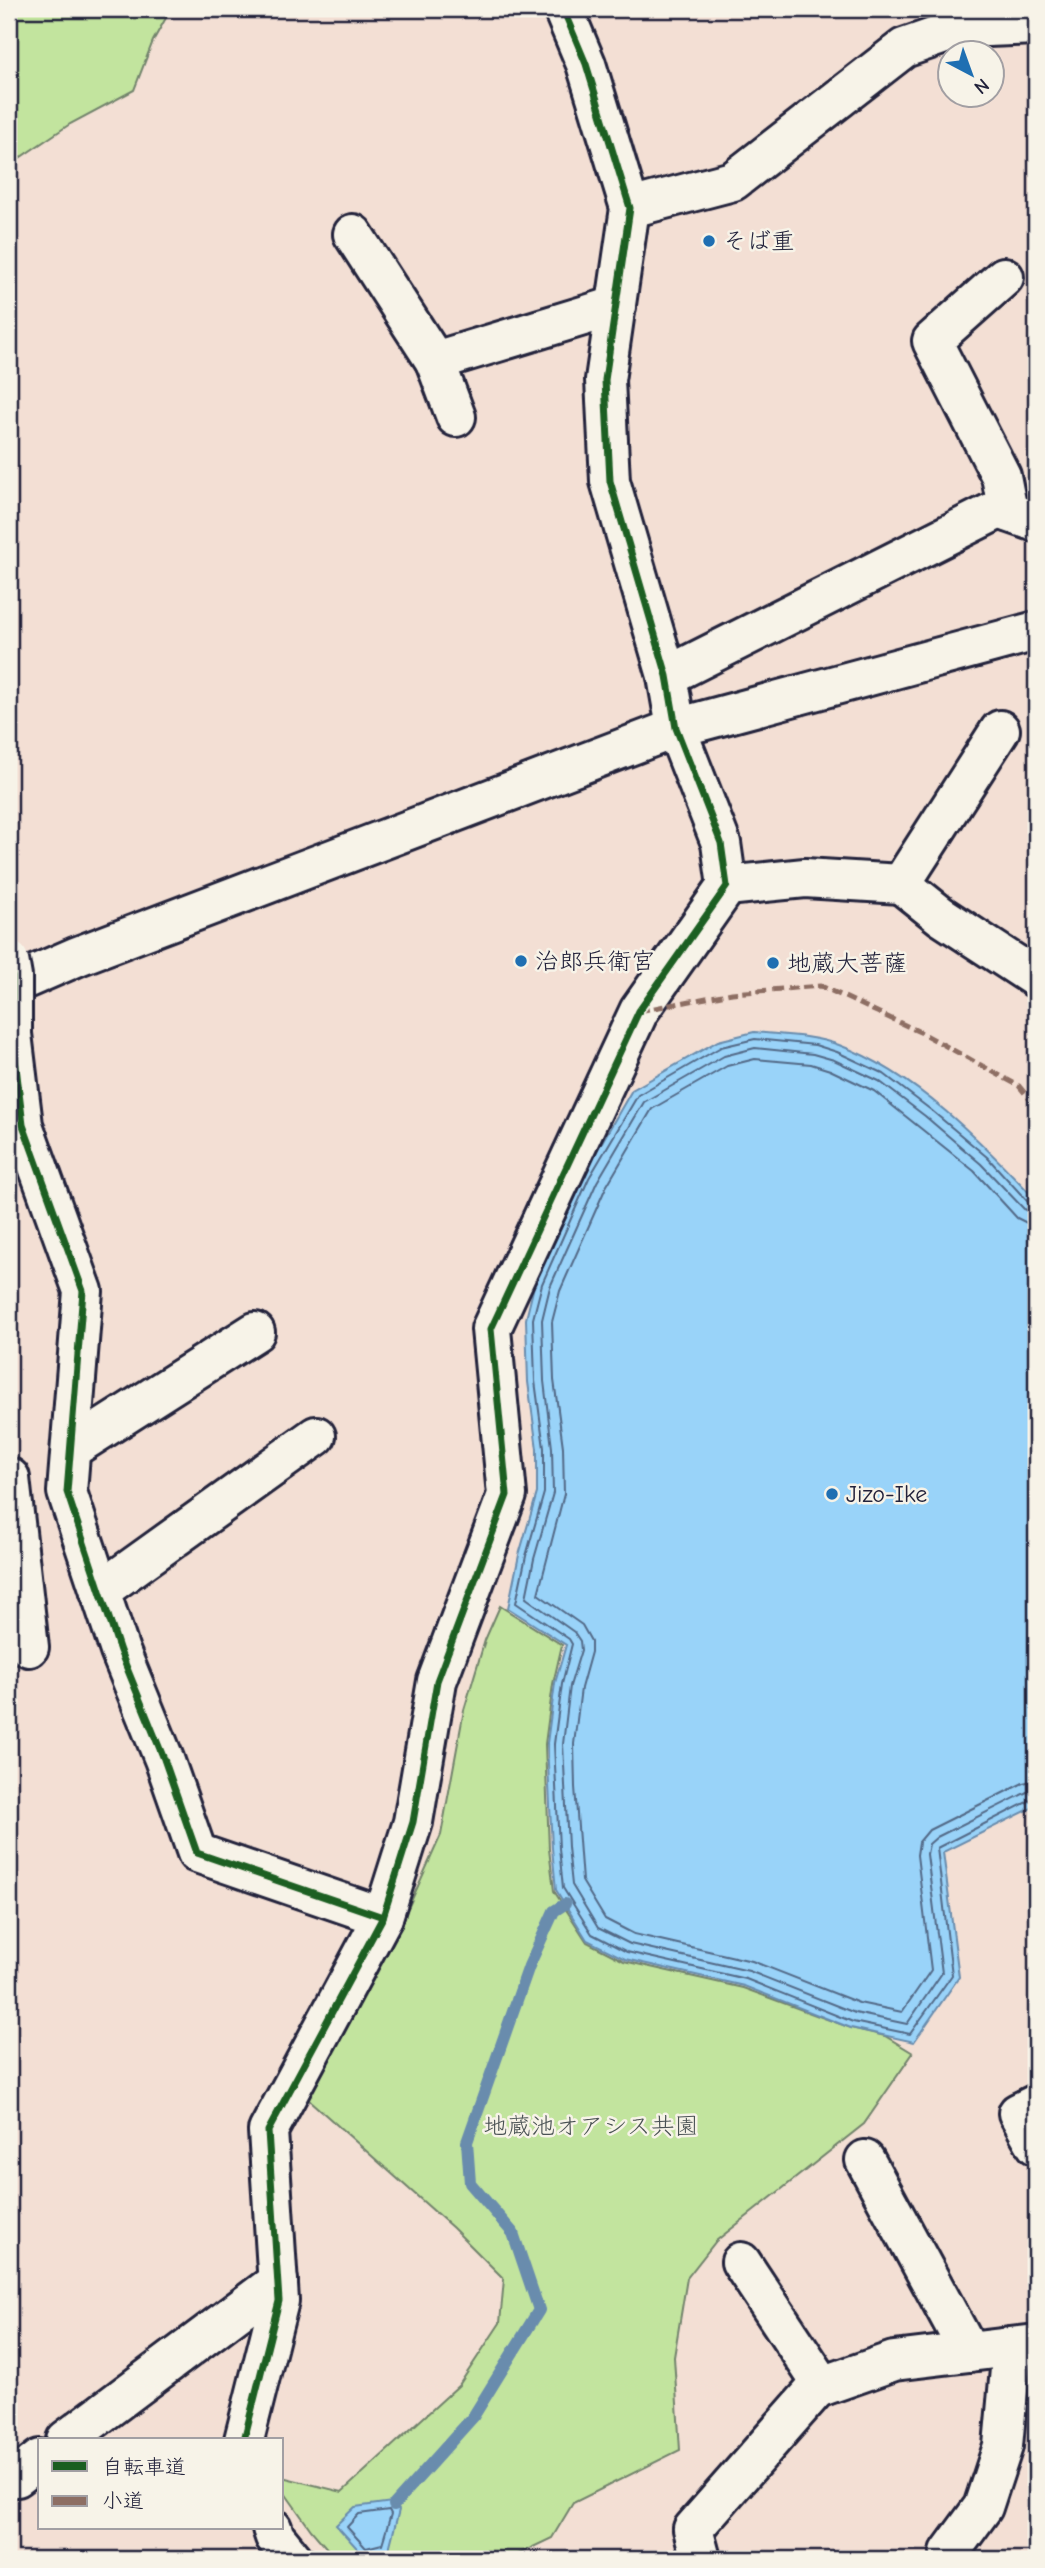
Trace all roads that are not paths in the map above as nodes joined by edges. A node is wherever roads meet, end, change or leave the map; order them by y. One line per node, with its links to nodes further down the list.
1 (563, 9): 4 (street)
2 (935, 22): 3 (street); 4 (street)
3 (1036, 25)
4 (630, 208): 7 (street)
5 (353, 234): 8 (street)
6 (1004, 278): 10 (street)
7 (616, 306): 8 (street); 12 (street)
8 (435, 361): 9 (street)
9 (456, 417)
10 (1022, 517): 12 (street)
11 (1036, 631): 13 (street)
12 (667, 676): 13 (street)
13 (676, 728): 16 (street); 19 (street)
14 (1000, 730): 15 (street)
15 (901, 884): 16 (street); 18 (street)
16 (727, 886): 27 (street)
17 (9, 960): 22 (street, bridge)
18 (1036, 978)
19 (9, 986)
20 (255, 1332): 22 (street)
21 (316, 1436): 25 (street)
22 (71, 1449): 24 (street)
23 (9, 1478): 24 (street); 26 (street)
24 (67, 1492): 25 (street)
25 (100, 1591): 27 (street)
26 (29, 1647)
27 (383, 1917): 32 (street)
28 (1036, 2104): 29 (street)
29 (1036, 2145)
30 (865, 2160): 34 (street)
31 (741, 2262): 35 (street)
32 (278, 2280): 36 (street); 37 (street)
33 (1024, 2346): 34 (street); 39 (street)
34 (969, 2352): 35 (street)
35 (822, 2386): 41 (street)
36 (69, 2438)
37 (245, 2438)
38 (273, 2530): 40 (street)
39 (955, 2557)
40 (293, 2559)
41 (701, 2559)

